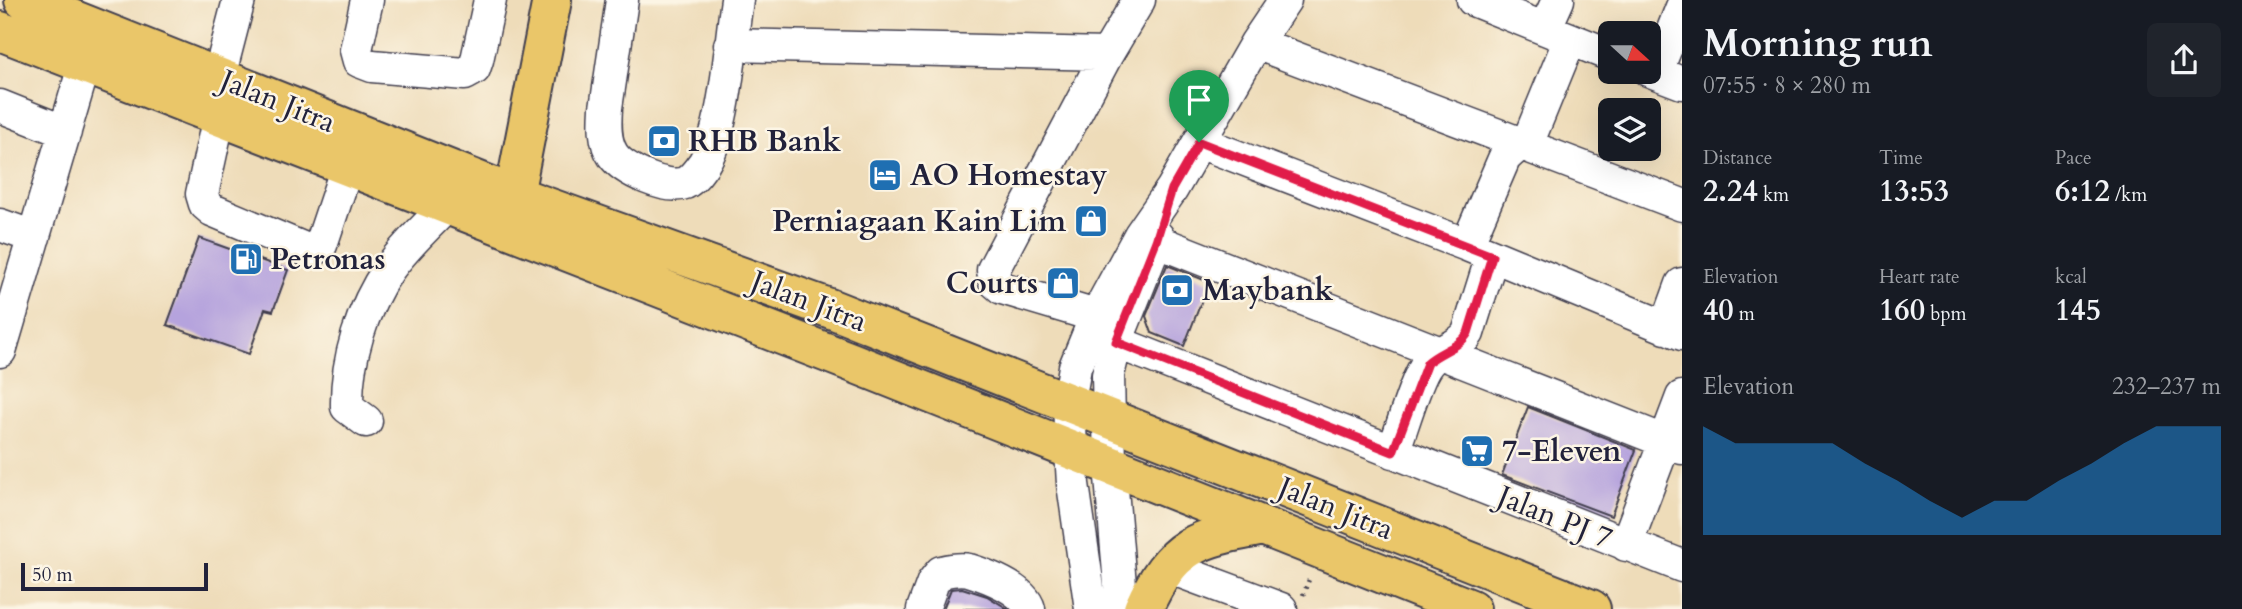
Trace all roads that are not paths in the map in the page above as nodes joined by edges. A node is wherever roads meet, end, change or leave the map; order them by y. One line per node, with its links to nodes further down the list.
1 (239, 0): 21 (street)
2 (366, 0): 3 (street)
3 (490, 0)
4 (552, 0): 29 (main road)
5 (622, 0): 16 (street)
6 (737, 0): 16 (street)
7 (1139, 0): 18 (street)
8 (1285, 0): 15 (street)
9 (1473, 0): 14 (street)
10 (1558, 0): 14 (street)
11 (36, 2): 21 (main road, Jalan Jitra)
12 (1682, 7): 20 (street)
13 (0, 31): 19 (main road, Jalan Jitra)
14 (1558, 34): 17 (street); 26 (street)
15 (1256, 43): 25 (street); 26 (street)
16 (730, 45): 18 (street)
17 (1598, 50)
18 (1107, 54): 37 (street)
19 (85, 63): 23 (main road, Jalan Jitra); 24 (street)
20 (1662, 75)
21 (219, 77): 29 (main road, Jalan Jitra)
22 (0, 106): 24 (street)
23 (219, 116): 27 (main road, Jalan Jitra); 27 (street)
24 (65, 132): 33 (street)
25 (1199, 142): 28 (street); 35 (street)
26 (1520, 145): 31 (street); 35 (street)
27 (347, 167): 30 (main road, Jalan Jitra)
28 (1172, 189): 34 (street); 37 (street)
29 (514, 195): 43 (main road, Jalan Jitra)
30 (447, 205): 45 (street); 47 (main road, Jalan Jitra)
31 (1682, 205)
32 (0, 225): 33 (street)
33 (34, 237): 40 (street)
34 (1156, 241): 39 (street); 41 (street)
35 (1479, 251): 38 (street); 41 (street)
36 (1682, 284): 38 (street)
37 (1096, 316): 43 (street)
38 (1674, 331)
39 (1116, 342): 44 (street); 48 (street, Jalan PJ 7)
40 (0, 350)
41 (1439, 353): 46 (street); 48 (street)
42 (1682, 397): 46 (street)
43 (1069, 402): 44 (main road, Jalan Jitra); 47 (street)
44 (1108, 417): 49 (street); 61 (main road, Jalan Jitra)
45 (366, 421)
46 (1674, 445): 51 (street)
47 (1071, 450): 49 (main road, Jalan Jitra); 56 (street)
48 (1393, 452): 51 (street, Jalan PJ 7)
49 (1110, 465): 50 (main road, Jalan Jitra); 57 (street)
50 (1263, 526): 53 (main road); 60 (main road, Jalan Jitra)
51 (1626, 545): 52 (street, Jalan PJ 7)
52 (1682, 566)
53 (1168, 567): 58 (main road); 59 (street)
54 (923, 609): 55 (street)
55 (1029, 609)
56 (1091, 609)
57 (1122, 609)
58 (1143, 609)
59 (1281, 609)
60 (1471, 609)
61 (1591, 609)

